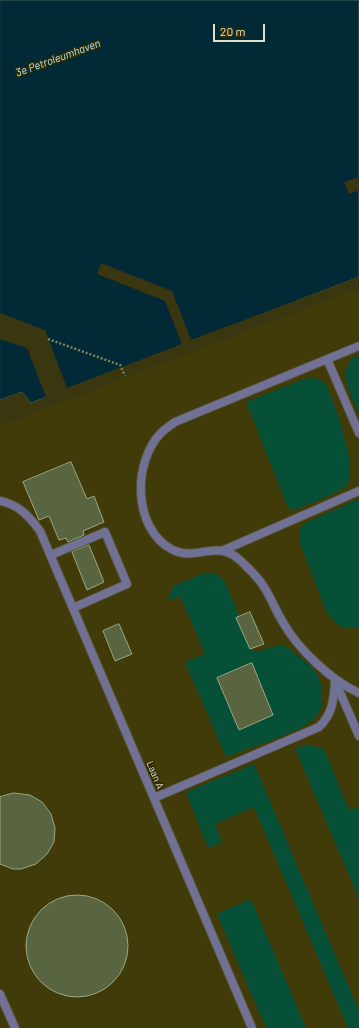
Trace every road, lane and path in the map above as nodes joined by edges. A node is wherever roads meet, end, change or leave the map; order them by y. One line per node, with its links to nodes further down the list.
1 (48, 338): 4 (path)
2 (359, 346): 3 (lane)
3 (327, 359): 5 (lane); 8 (lane)
4 (125, 376)
5 (359, 433)
6 (359, 491): 8 (lane)
7 (0, 501): 9 (lane, Laan A)
8 (224, 550): 11 (lane)
9 (51, 555): 10 (lane, Laan A); 10 (lane)
10 (73, 608): 14 (lane, Laan A)
11 (335, 680): 12 (lane); 13 (lane); 14 (lane)
12 (359, 693)
13 (359, 736)
14 (154, 798): 17 (lane, Laan A)
15 (0, 994): 16 (lane)
16 (15, 1028)
17 (252, 1028)

